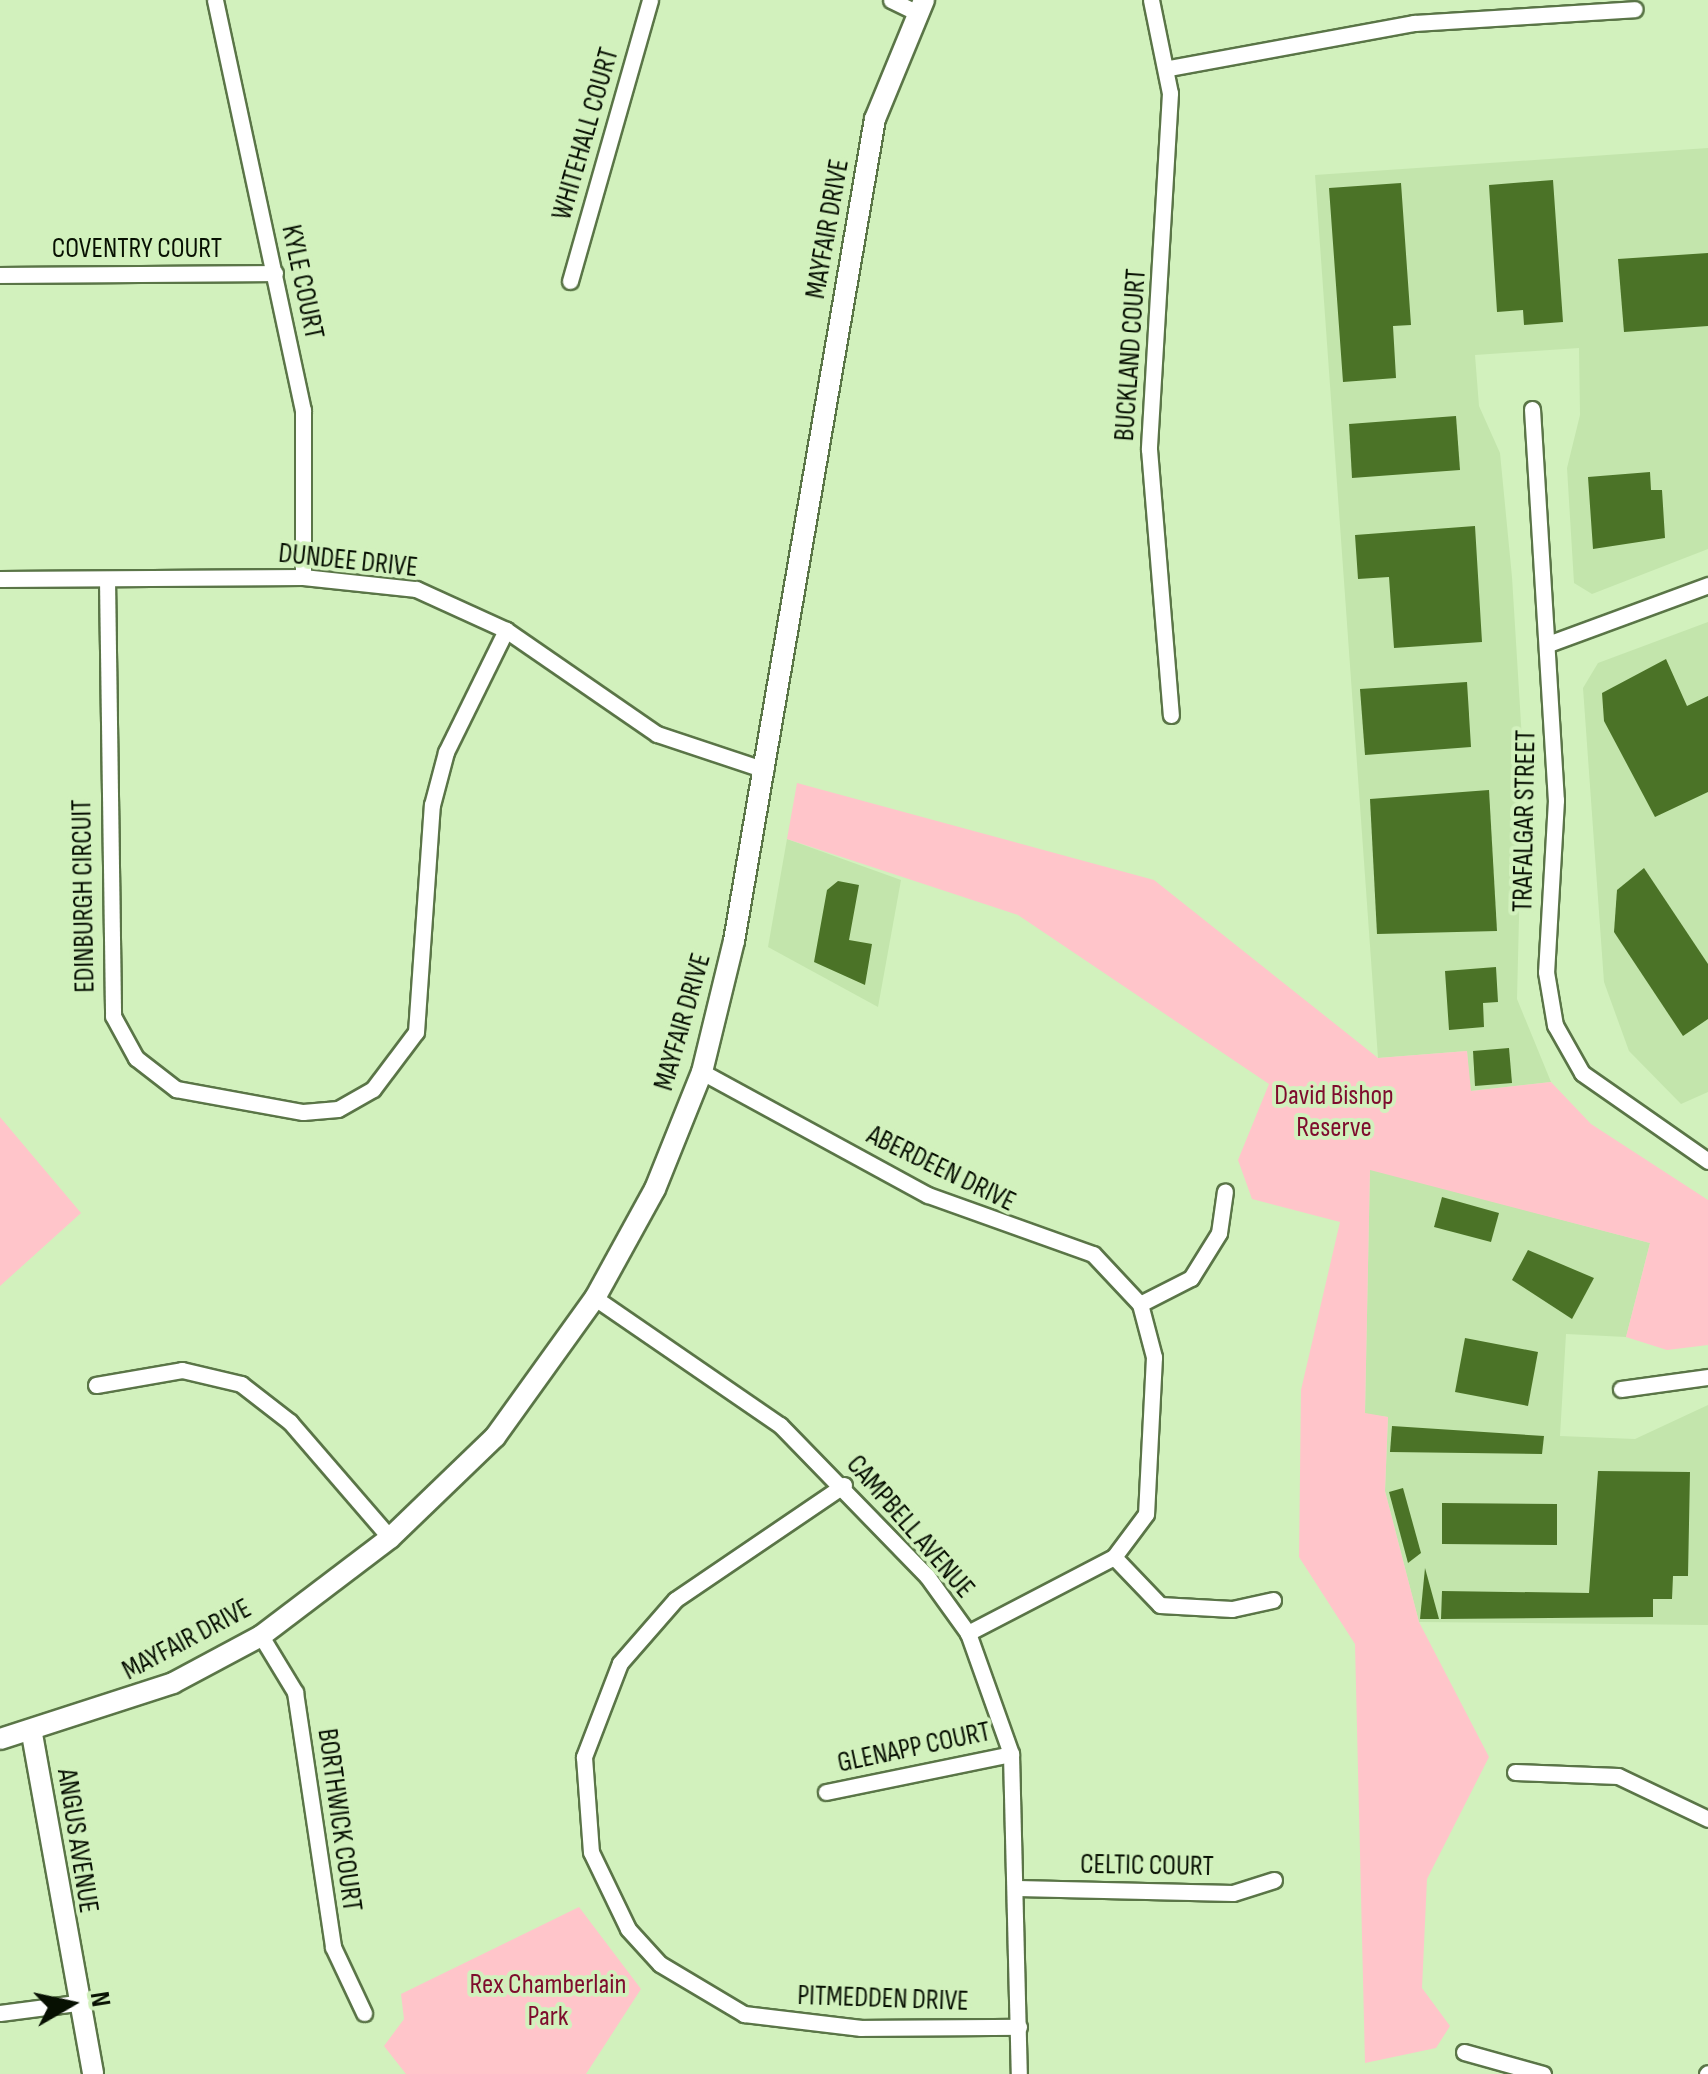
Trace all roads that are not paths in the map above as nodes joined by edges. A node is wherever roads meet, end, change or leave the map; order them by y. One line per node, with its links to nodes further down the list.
1 (215, 0): 8 (street, KYLE COURT)
2 (650, 0): 10 (street, WHITEHALL COURT)
3 (892, 0): 5 (street)
4 (1151, 0): 7 (street, BUCKLAND COURT)
5 (920, 6): 19 (street, MAYFAIR DRIVE)
6 (1635, 9): 7 (street)
7 (1169, 68): 18 (street, BUCKLAND COURT)
8 (275, 273): 9 (street, COVENTRY COURT); 12 (street, KYLE COURT)
9 (0, 275)
10 (570, 282)
11 (1532, 409): 17 (street, TRAFALGAR STREET)
12 (303, 578): 14 (street, DUNDEE DRIVE); 16 (street, DUNDEE DRIVE)
13 (0, 579): 14 (street, DUNDEE DRIVE)
14 (107, 580): 16 (street, EDINBURGH CIRCUIT)
15 (1708, 585): 17 (street)
16 (506, 630): 19 (street, DUNDEE DRIVE)
17 (1548, 644): 21 (street, TRAFALGAR STREET)
18 (1171, 716)
19 (765, 770): 20 (street, MAYFAIR DRIVE)
20 (702, 1072): 23 (street, MAYFAIR DRIVE); 24 (street, ABERDEEN DRIVE)
21 (1706, 1155)
22 (1225, 1192): 24 (street)
23 (595, 1298): 28 (street, CAMPBELL AVENUE); 29 (street, MAYFAIR DRIVE)
24 (1140, 1304): 30 (street, ABERDEEN DRIVE)
25 (1708, 1378): 27 (street)
26 (96, 1385): 29 (street)
27 (1621, 1389)
28 (844, 1486): 32 (street, CAMPBELL AVENUE); 45 (street, PITMEDDEN DRIVE)
29 (390, 1538): 33 (street, MAYFAIR DRIVE)
30 (1114, 1557): 31 (street); 32 (street, ABERDEEN DRIVE)
31 (1273, 1600)
32 (968, 1633): 36 (street, CAMPBELL AVENUE)
33 (261, 1636): 34 (street, MAYFAIR DRIVE); 44 (street, BORTHWICK COURT)
34 (32, 1734): 35 (street, MAYFAIR DRIVE); 42 (street, ANGUS AVENUE)
35 (0, 1739)
36 (1011, 1754): 38 (street, GLENAPP COURT); 41 (street, CAMPBELL AVENUE)
37 (1515, 1772): 39 (street)
38 (826, 1792)
39 (1708, 1819)
40 (1274, 1880): 41 (street, CELTIC COURT)
41 (1017, 1888): 45 (street, CAMPBELL AVENUE)
42 (76, 2003): 43 (street); 47 (street, ANGUS AVENUE)
43 (0, 2013)
44 (364, 2014)
45 (1019, 2027): 48 (street, CAMPBELL AVENUE)
46 (1464, 2052): 49 (street)
47 (93, 2074)
48 (1019, 2074)
49 (1543, 2074)

